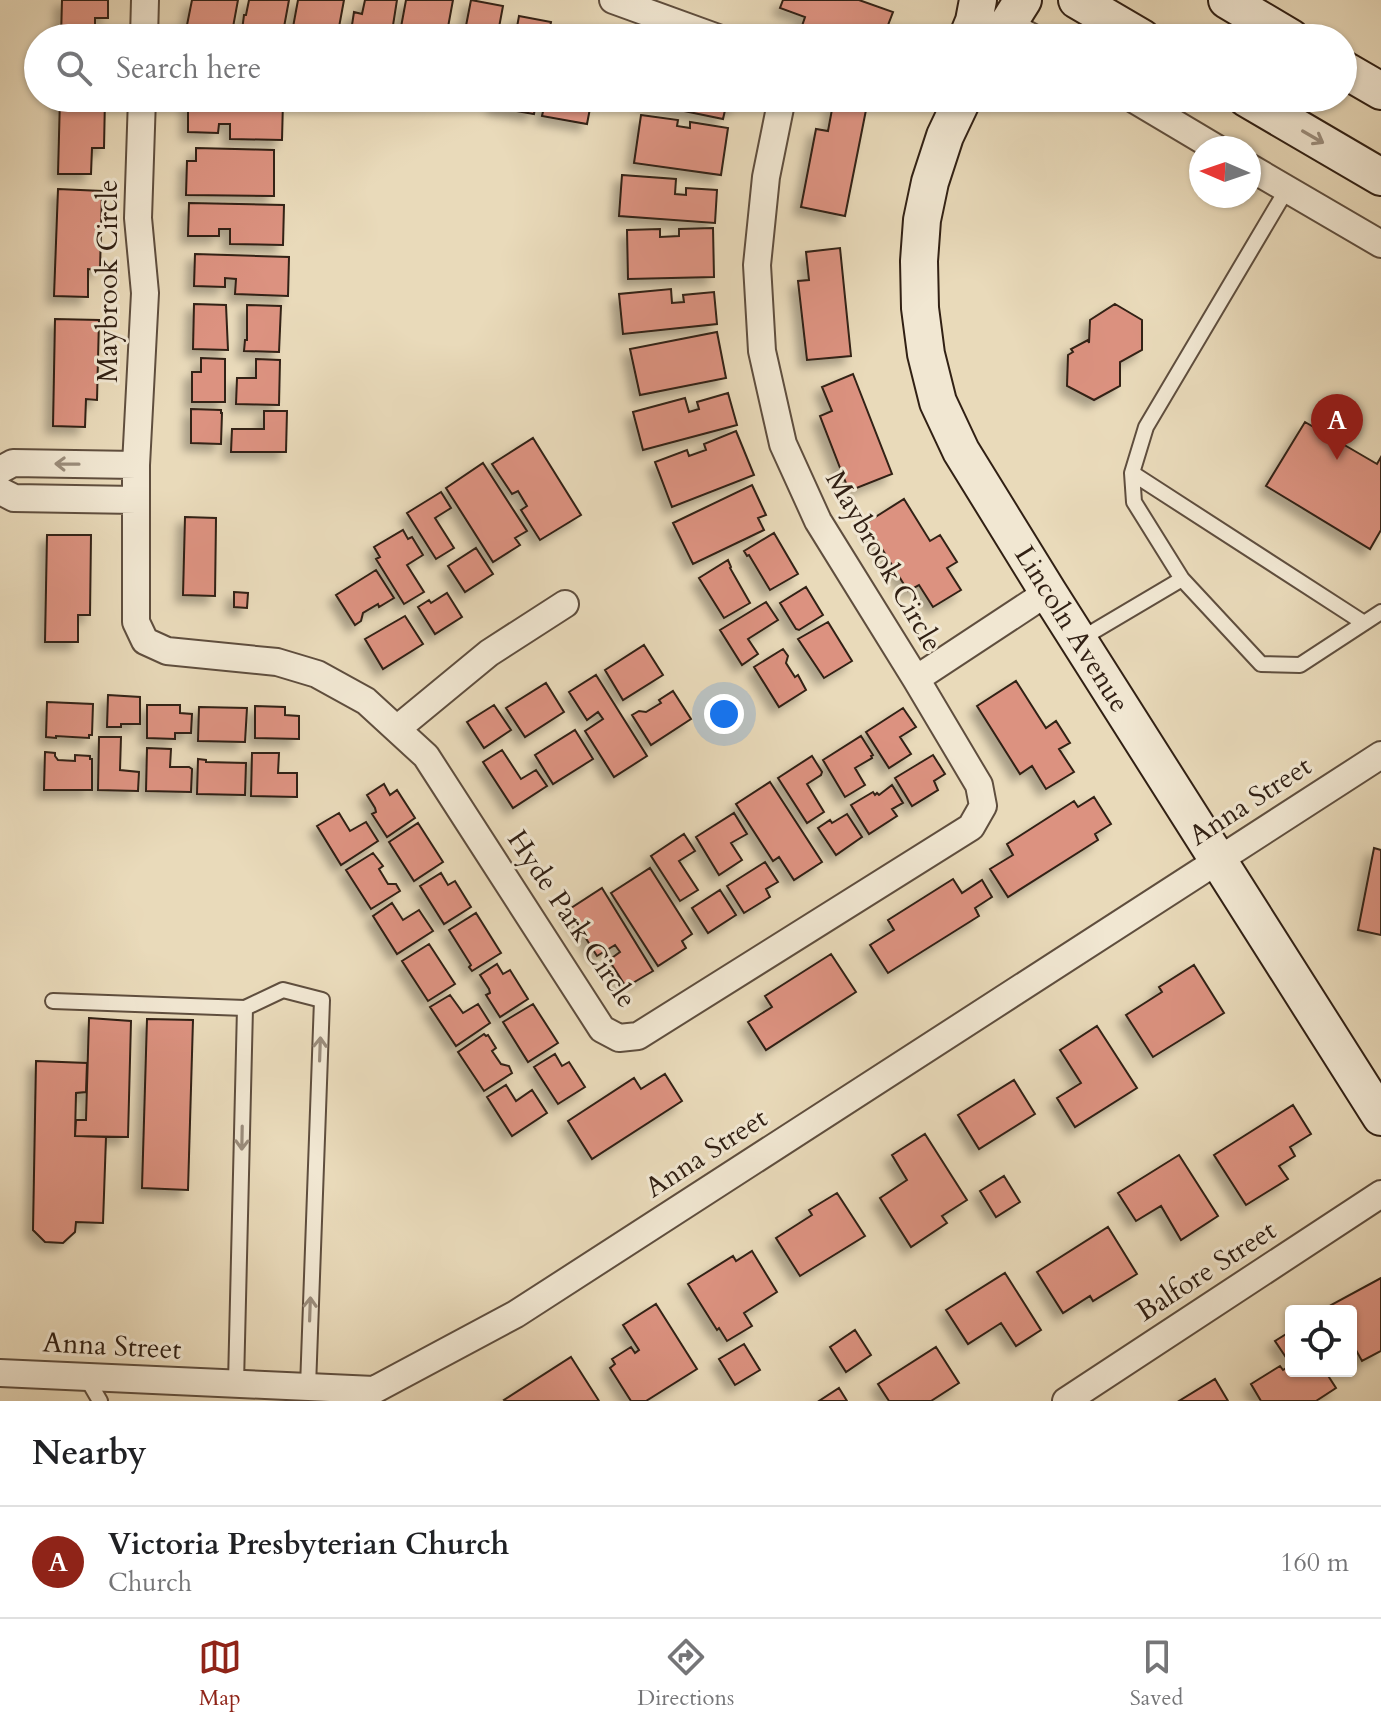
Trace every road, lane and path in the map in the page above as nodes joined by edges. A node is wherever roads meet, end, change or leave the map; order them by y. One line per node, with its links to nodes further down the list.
1 (145, 0): 6 (street)
2 (613, 0): 7 (street)
3 (978, 0): 8 (street)
4 (1077, 0): 9 (street)
5 (1227, 0): 10 (street)
6 (144, 24)
7 (679, 24)
8 (973, 24)
9 (1118, 24)
10 (1267, 24)
11 (1357, 77): 12 (street)
12 (1381, 91)
13 (142, 112): 23 (street, Maybrook Circle)
14 (779, 112): 34 (street, Maybrook Circle)
15 (956, 112): 29 (street, Lincoln Avenue)
16 (1156, 112): 18 (street)
17 (1270, 112): 20 (street, one-way to 20)
18 (1196, 136)
19 (1261, 174): 21 (street)
20 (1381, 177)
21 (1287, 189): 22 (street); 25 (lane)
22 (1381, 244)
23 (136, 465): 24 (street, one-way to 24); 27 (street, Hyde Park Circle)
24 (0, 470)
25 (1132, 473): 28 (lane); 32 (lane)
26 (0, 491): 27 (street)
27 (136, 500): 35 (street, Hyde Park Circle)
28 (1182, 579): 32 (lane); 33 (lane)
29 (1048, 592): 33 (street, Lincoln Avenue); 34 (street)
30 (565, 604): 35 (street)
31 (1381, 612): 32 (lane)
32 (1364, 623)
33 (1078, 641): 37 (street, Lincoln Avenue)
34 (916, 679): 35 (street, Hyde Park Circle)
35 (398, 728)
36 (1381, 755): 37 (street, Anna Street)
37 (1219, 859): 40 (street, Lincoln Avenue); 46 (street, Anna Street)
38 (53, 1001): 39 (lane)
39 (245, 1008): 44 (lane, one-way to 44); 45 (lane, one-way to 39)
40 (1381, 1117)
41 (1381, 1194): 48 (street, Balfore Street)
42 (0, 1373): 43 (street, Anna Street)
43 (86, 1377): 44 (street, Anna Street); 47 (lane)
44 (236, 1383): 45 (street, Anna Street)
45 (308, 1387): 46 (street, Anna Street)
46 (353, 1395)
47 (100, 1401)
48 (1066, 1401)

